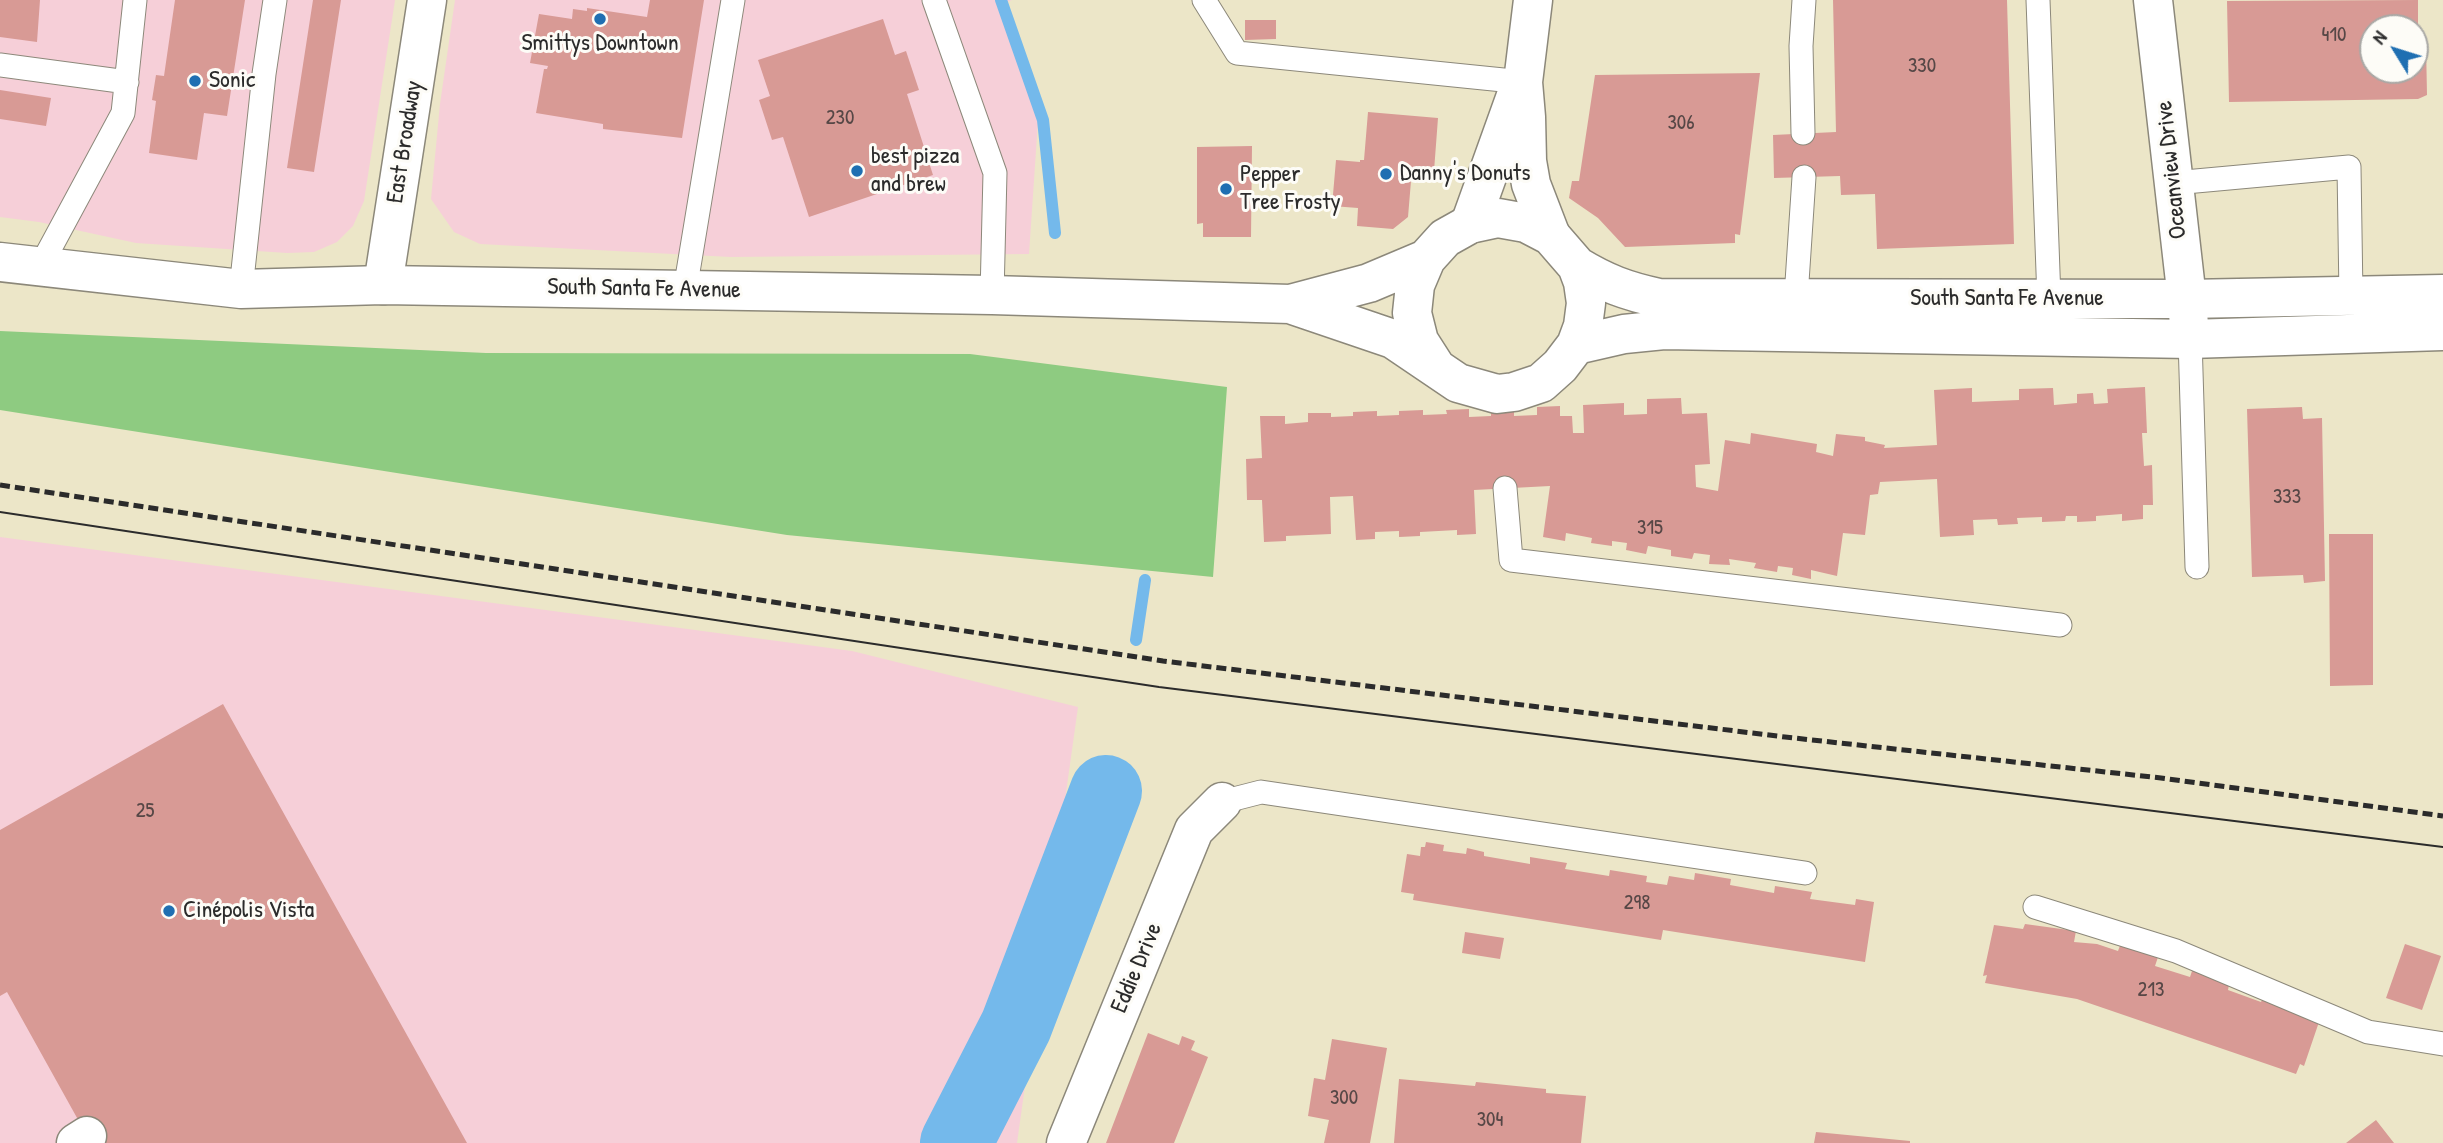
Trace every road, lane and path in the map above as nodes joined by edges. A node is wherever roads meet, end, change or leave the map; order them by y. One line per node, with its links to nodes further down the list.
1 (135, 0): 12 (lane)
2 (275, 0): 24 (lane)
3 (427, 0): 23 (main road, East Broadway)
4 (733, 0): 25 (lane)
5 (934, 0): 26 (lane)
6 (1204, 0): 13 (lane)
7 (1533, 0): 13 (main road)
8 (1804, 0): 14 (lane)
9 (2038, 0): 30 (lane)
10 (2153, 0): 16 (main road, Oceanview Drive)
11 (0, 65): 12 (lane)
12 (127, 82): 22 (lane)
13 (1522, 82): 17 (main road); 18 (main road)
14 (1803, 134)
15 (1804, 177): 29 (lane)
16 (2174, 183): 28 (lane); 31 (main road, Oceanview Drive)
17 (1470, 224): 18 (main road, South Santa Fe Avenue); 19 (main road, South Santa Fe Avenue)
18 (1551, 236): 21 (main road, South Santa Fe Avenue)
19 (1426, 259): 32 (main road, South Santa Fe Avenue); 36 (main road, South Santa Fe Avenue)
20 (0, 262): 22 (main road, South Santa Fe Avenue)
21 (1577, 266): 29 (main road, South Santa Fe Avenue); 35 (main road, South Santa Fe Avenue)
22 (40, 267): 24 (main road, South Santa Fe Avenue)
23 (383, 285): 24 (main road, South Santa Fe Avenue); 25 (main road, South Santa Fe Avenue)
24 (241, 289)
25 (685, 290): 26 (main road, South Santa Fe Avenue)
26 (992, 295): 32 (main road, South Santa Fe Avenue)
27 (2443, 295): 28 (main road, South Santa Fe Avenue)
28 (2351, 296): 31 (main road, South Santa Fe Avenue)
29 (1796, 297): 30 (main road, South Santa Fe Avenue)
30 (2049, 299): 31 (main road, South Santa Fe Avenue)
31 (2187, 299): 34 (main road, Oceanview Drive)
32 (1290, 304): 36 (main road, South Santa Fe Avenue)
33 (2443, 331): 34 (main road, South Santa Fe Avenue)
34 (2190, 339): 35 (main road, South Santa Fe Avenue); 38 (lane)
35 (1576, 345): 36 (main road, South Santa Fe Avenue)
36 (1435, 366)
37 (1505, 488): 39 (lane)
38 (2197, 567)
39 (2060, 625)
40 (1222, 802): 41 (lane); 44 (main road, Eddie Drive)
41 (1805, 873)
42 (2035, 908): 43 (lane)
43 (2443, 1044)
44 (1066, 1143)

